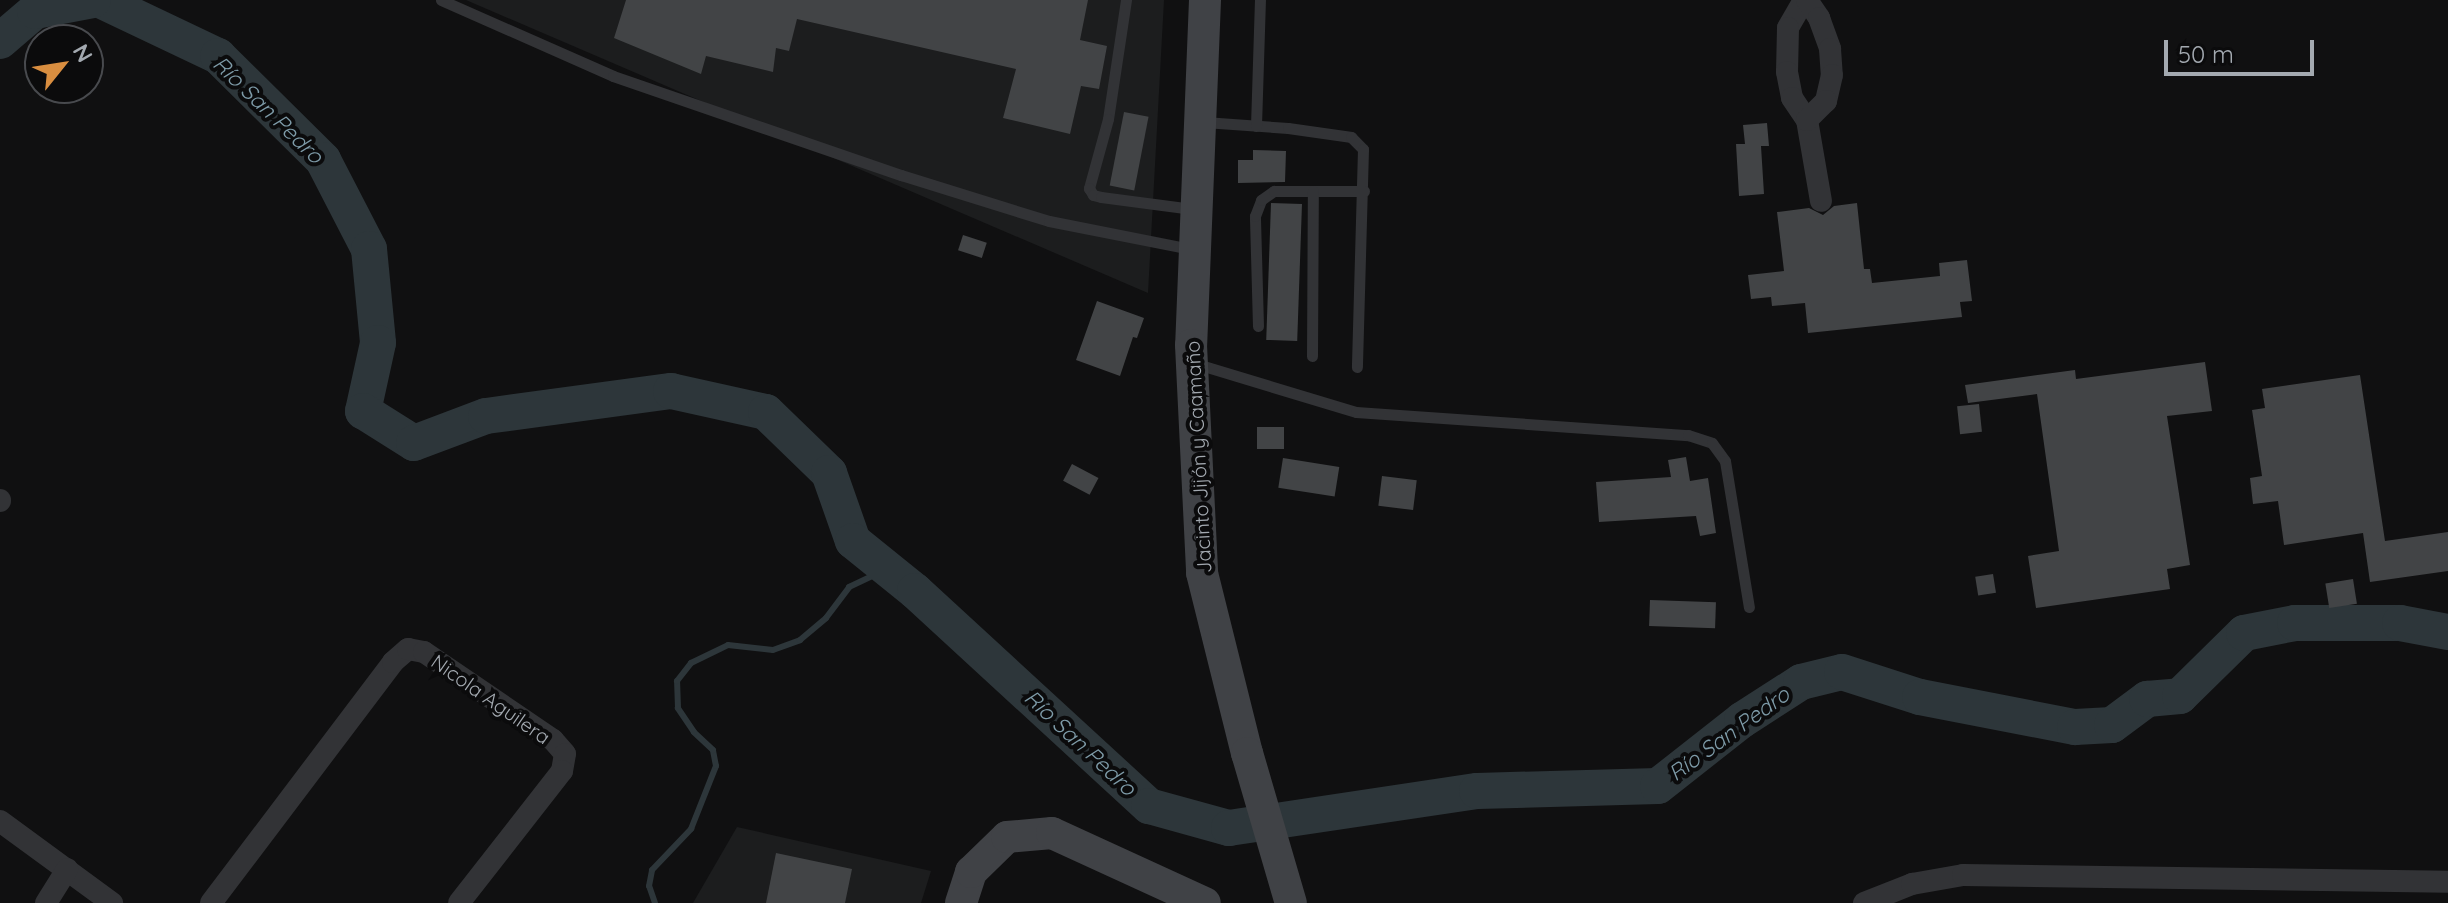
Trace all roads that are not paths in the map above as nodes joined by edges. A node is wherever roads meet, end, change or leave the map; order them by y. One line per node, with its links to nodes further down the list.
1 (441, 0): 13 (lane)
2 (1126, 0): 12 (lane)
3 (1205, 0): 7 (street, Jacinto Jijón y Caamaño)
4 (1260, 0): 8 (lane)
5 (1806, 0): 6 (street); 6 (street)
6 (1807, 120): 11 (street)
7 (1200, 122): 8 (lane); 12 (street, Jacinto Jijón y Caamaño)
8 (1256, 126): 10 (lane)
9 (1313, 191): 10 (lane); 14 (lane); 15 (lane)
10 (1364, 191): 17 (lane)
11 (1821, 201)
12 (1197, 210): 13 (street, Jacinto Jijón y Caamaño)
13 (1195, 250): 16 (street, Jacinto Jijón y Caamaño)
14 (1258, 326)
15 (1312, 356)
16 (1192, 363): 18 (lane); 22 (street, Jacinto Jijón y Caamaño)
17 (1357, 367)
18 (1749, 607)
19 (0, 821): 20 (street)
20 (67, 869): 23 (street); 24 (street)
21 (2448, 882): 29 (street)
22 (1290, 898)
23 (46, 903)
24 (112, 903)
25 (211, 903): 26 (street, Nicola Aguilera)
26 (459, 903)
27 (961, 903): 28 (street)
28 (1205, 903)
29 (1864, 903)

